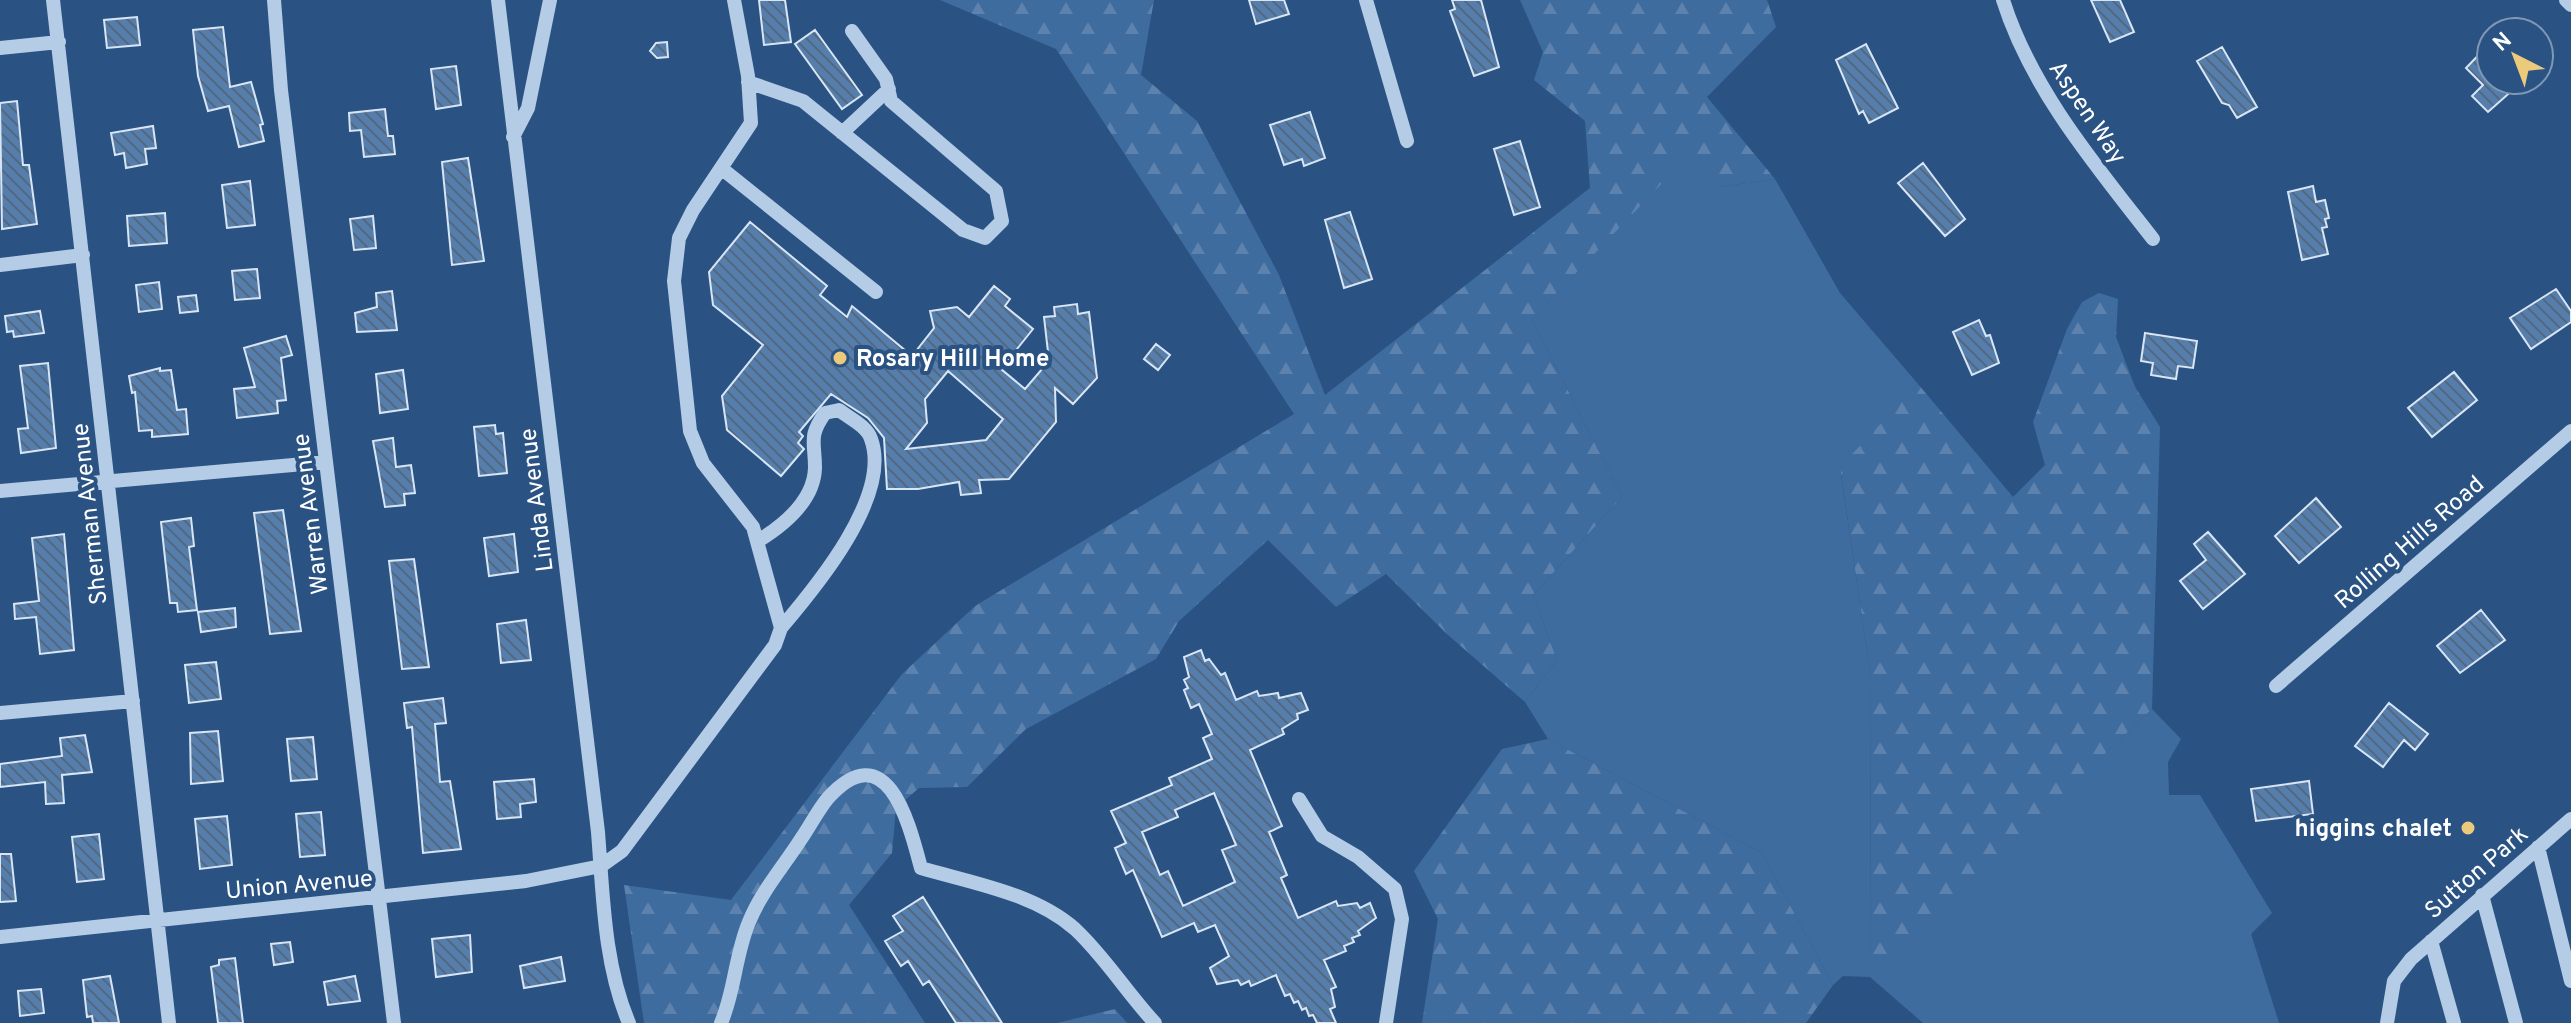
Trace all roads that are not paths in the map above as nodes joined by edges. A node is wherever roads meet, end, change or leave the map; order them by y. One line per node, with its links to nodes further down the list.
1 (53, 0): 11 (street, Sherman Avenue)
2 (274, 0): 24 (street, Warren Avenue)
3 (498, 0): 16 (street, Linda Avenue)
4 (550, 0): 16 (street)
5 (734, 0): 13 (street)
6 (1366, 0): 17 (street)
7 (2003, 0): 19 (street, Aspen Way)
8 (2566, 0): 9 (street)
9 (2571, 5)
10 (852, 31): 14 (street)
11 (59, 42): 12 (street); 20 (street, Sherman Avenue)
12 (0, 48)
13 (748, 82): 15 (street); 18 (street)
14 (889, 89): 15 (street); 15 (street)
15 (842, 133)
16 (513, 137): 35 (street, Linda Avenue)
17 (1407, 141)
18 (721, 168): 22 (street); 27 (street)
19 (2153, 239)
20 (83, 255): 21 (street); 25 (street, Sherman Avenue)
21 (0, 265)
22 (876, 292)
23 (2571, 431): 29 (street, Rolling Hills Road)
24 (326, 462): 25 (street); 37 (street, Warren Avenue)
25 (108, 480): 26 (street); 30 (street, Sherman Avenue)
26 (0, 491)
27 (758, 541): 28 (street); 28 (street)
28 (781, 628): 35 (street)
29 (2276, 686)
30 (133, 701): 31 (street); 38 (street, Sherman Avenue)
31 (0, 713)
32 (1299, 799): 47 (street)
33 (2571, 819): 34 (street, Sutton Park)
34 (2538, 847): 36 (street, Sutton Park); 41 (street)
35 (601, 866): 37 (street, Union Avenue); 44 (street, Linda Avenue)
36 (2482, 895): 40 (street, Sutton Park); 50 (street)
37 (378, 899): 38 (street, Union Avenue); 43 (street, Warren Avenue)
38 (157, 920): 39 (street, Union Avenue); 42 (street, Sherman Avenue)
39 (0, 937)
40 (2431, 941): 48 (street, Sutton Park); 49 (street)
41 (2571, 981)
42 (169, 1023)
43 (394, 1023)
44 (629, 1023)
45 (721, 1023): 46 (street)
46 (1155, 1023)
47 (1386, 1023)
48 (2387, 1023)
49 (2454, 1023)
50 (2516, 1023)

